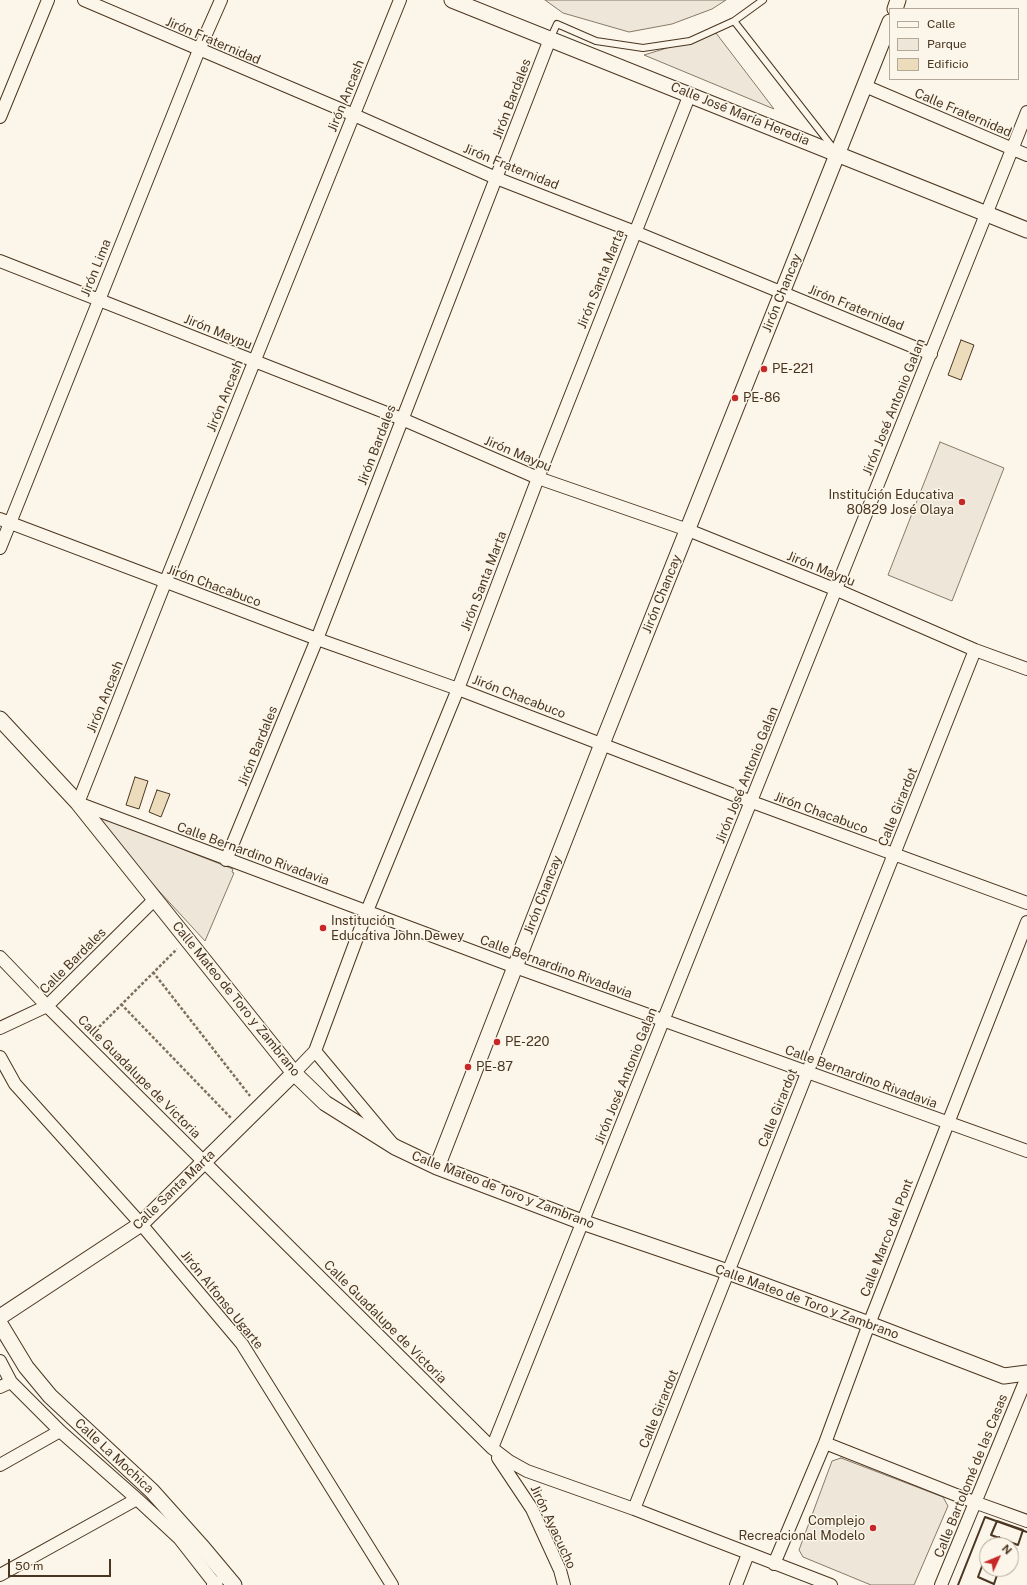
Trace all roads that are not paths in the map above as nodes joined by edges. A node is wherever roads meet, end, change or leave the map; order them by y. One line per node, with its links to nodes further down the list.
1 (48, 0): 15 (street)
2 (84, 0): 10 (street, Jirón Fraternidad)
3 (221, 0): 10 (street, Jirón Lima)
4 (400, 0): 14 (street, Jirón Ancash)
5 (452, 0): 9 (street, Calle José María Heredia)
6 (763, 0): 7 (lane)
7 (734, 21): 9 (lane); 17 (lane)
8 (889, 25): 11 (street, Jirón Chancay)
9 (550, 39): 12 (street, Calle José María Heredia); 19 (street, Jirón Bardales)
10 (198, 50): 14 (street, Jirón Fraternidad); 25 (street, Jirón Lima)
11 (865, 86): 16 (street, Calle Fraternidad); 17 (street, Jirón Chancay)
12 (690, 94): 17 (street, Calle José María Heredia); 22 (street, Jirón Santa Marta)
13 (1027, 112): 16 (street, Jirón José Antonio Galan)
14 (354, 115): 19 (street, Jirón Fraternidad); 27 (street, Jirón Ancash)
15 (0, 117)
16 (1012, 149): 18 (street, Calle Fraternidad); 20 (street, Jirón José Antonio Galan)
17 (838, 154): 20 (street, Calle José María Heredia); 24 (street, Jirón Chancay)
18 (1027, 155)
19 (496, 178): 22 (street, Jirón Fraternidad); 28 (street, Jirón Bardales)
20 (987, 213): 21 (street, Calle José María Heredia); 26 (street, Jirón José Antonio Galan)
21 (1027, 230)
22 (635, 232): 24 (street, Jirón Fraternidad); 29 (street, Jirón Santa Marta)
23 (0, 261): 25 (street, Jirón Maypu)
24 (782, 293): 26 (street, Jirón Fraternidad); 31 (street, Jirón Chancay)
25 (98, 300): 27 (street, Jirón Maypu); 30 (street, Jirón Lima)
26 (931, 354): 34 (street, Jirón José Antonio Galan)
27 (254, 361): 28 (street, Jirón Maypu); 33 (street, Jirón Ancash)
28 (402, 419): 29 (street, Jirón Maypu); 35 (street, Jirón Bardales)
29 (538, 478): 31 (street, Jirón Maypu); 38 (street, Jirón Santa Marta)
30 (5, 521): 32 (street, Jirón Lima); 33 (street, Jirón Chacabuco)
31 (688, 530): 34 (street, Jirón Maypu); 40 (street, Jirón Chancay)
32 (0, 548)
33 (165, 583): 35 (street, Jirón Chacabuco); 42 (street, Jirón Ancash)
34 (837, 590): 36 (street, Jirón Maypu); 41 (street, Jirón José Antonio Galan)
35 (317, 639): 38 (street, Jirón Chacabuco); 44 (street, Jirón Bardales)
36 (975, 650): 37 (street, Jirón Maypu); 43 (street, Calle Girardot)
37 (1027, 670)
38 (458, 689): 40 (street, Jirón Chacabuco); 47 (street, Jirón Santa Marta)
39 (0, 719): 42 (street, Calle Mateo de Toro y Zambrano)
40 (602, 744): 41 (street, Jirón Chacabuco); 50 (street, Jirón Chancay)
41 (752, 802): 43 (street, Jirón Chacabuco); 52 (street, Jirón José Antonio Galan)
42 (78, 803): 44 (street, Calle Bernardino Rivadavia); 45 (street, Calle Mateo de Toro y Zambrano)
43 (894, 854): 46 (street, Jirón Chacabuco); 56 (street, Calle Girardot)
44 (226, 860): 47 (street, Calle Bernardino Rivadavia)
45 (156, 899): 51 (street, Calle Bardales); 57 (street, Calle Mateo de Toro y Zambrano)
46 (1027, 903)
47 (368, 911): 50 (street, Calle Bernardino Rivadavia); 54 (street, Jirón Santa Marta)
48 (1027, 922): 58 (street, Calle Marco del Pont)
49 (0, 957): 51 (street, Calle Guadalupe de Victoria)
50 (515, 967): 52 (street, Calle Bernardino Rivadavia); 62 (street, Jirón Chancay)
51 (47, 1006): 53 (street, Calle Bardales); 61 (street, Calle Guadalupe de Victoria)
52 (664, 1021): 56 (street, Calle Bernardino Rivadavia); 63 (street, Jirón José Antonio Galan)
53 (0, 1028)
54 (315, 1051): 57 (street, Jirón Santa Marta); 59 (street)
55 (0, 1057): 64 (street, Jirón Alfonso Ugarte)
56 (808, 1072): 58 (street, Calle Bernardino Rivadavia); 65 (street, Calle Girardot)
57 (294, 1073): 59 (street, Calle Mateo de Toro y Zambrano); 61 (street, Calle Santa Marta)
58 (947, 1122): 60 (street, Calle Bernardino Rivadavia); 68 (street, Calle Marco del Pont)
59 (395, 1147): 62 (street, Calle Mateo de Toro y Zambrano)
60 (1027, 1151)
61 (204, 1161): 64 (street, Calle Santa Marta); 76 (street, Calle Guadalupe de Victoria)
62 (436, 1167): 63 (street, Calle Mateo de Toro y Zambrano)
63 (582, 1222): 65 (street, Calle Mateo de Toro y Zambrano); 76 (street, Jirón José Antonio Galan)
64 (141, 1224): 66 (street, Calle Santa Marta); 89 (street, Jirón Alfonso Ugarte)
65 (728, 1272): 68 (street, Calle Mateo de Toro y Zambrano); 82 (street, Calle Girardot)
66 (0, 1317)
67 (0, 1324): 88 (street, Calle La Mochica)
68 (869, 1324): 70 (street, Calle Mateo de Toro y Zambrano); 75 (street, Calle Marco del Pont)
69 (0, 1361): 72 (street, Calle La Mochica)
70 (1027, 1373)
71 (1027, 1377): 81 (street, Calle Bartolomé de las Casas)
72 (11, 1382): 73 (street); 74 (street, Calle La Mochica)
73 (0, 1387)
74 (60, 1431): 77 (street); 80 (street, Calle La Mochica)
75 (825, 1443): 81 (street); 85 (street, Calle Marco del Pont)
76 (492, 1448): 78 (street, Calle Guadalupe de Victoria); 79 (street, Jirón Ayacucho)
77 (0, 1465)
78 (527, 1471): 79 (street, Jirón Ayacucho); 82 (street, Calle Guadalupe de Victoria)
79 (515, 1482): 90 (street, Jirón Ayacucho)
80 (137, 1498): 86 (street); 87 (street, Calle La Mochica)
81 (974, 1502): 83 (street); 93 (street, Calle Bartolomé de las Casas)
82 (634, 1509): 84 (street, Calle Guadalupe de Victoria)
83 (1027, 1521)
84 (748, 1554): 85 (street, Calle Guadalupe de Victoria); 91 (street)
85 (774, 1564): 92 (street, Calle Guadalupe de Victoria)
86 (2, 1577)
87 (215, 1585)
88 (234, 1585)
89 (392, 1585)
90 (564, 1585)
91 (736, 1585)
92 (831, 1585)
93 (941, 1585)

